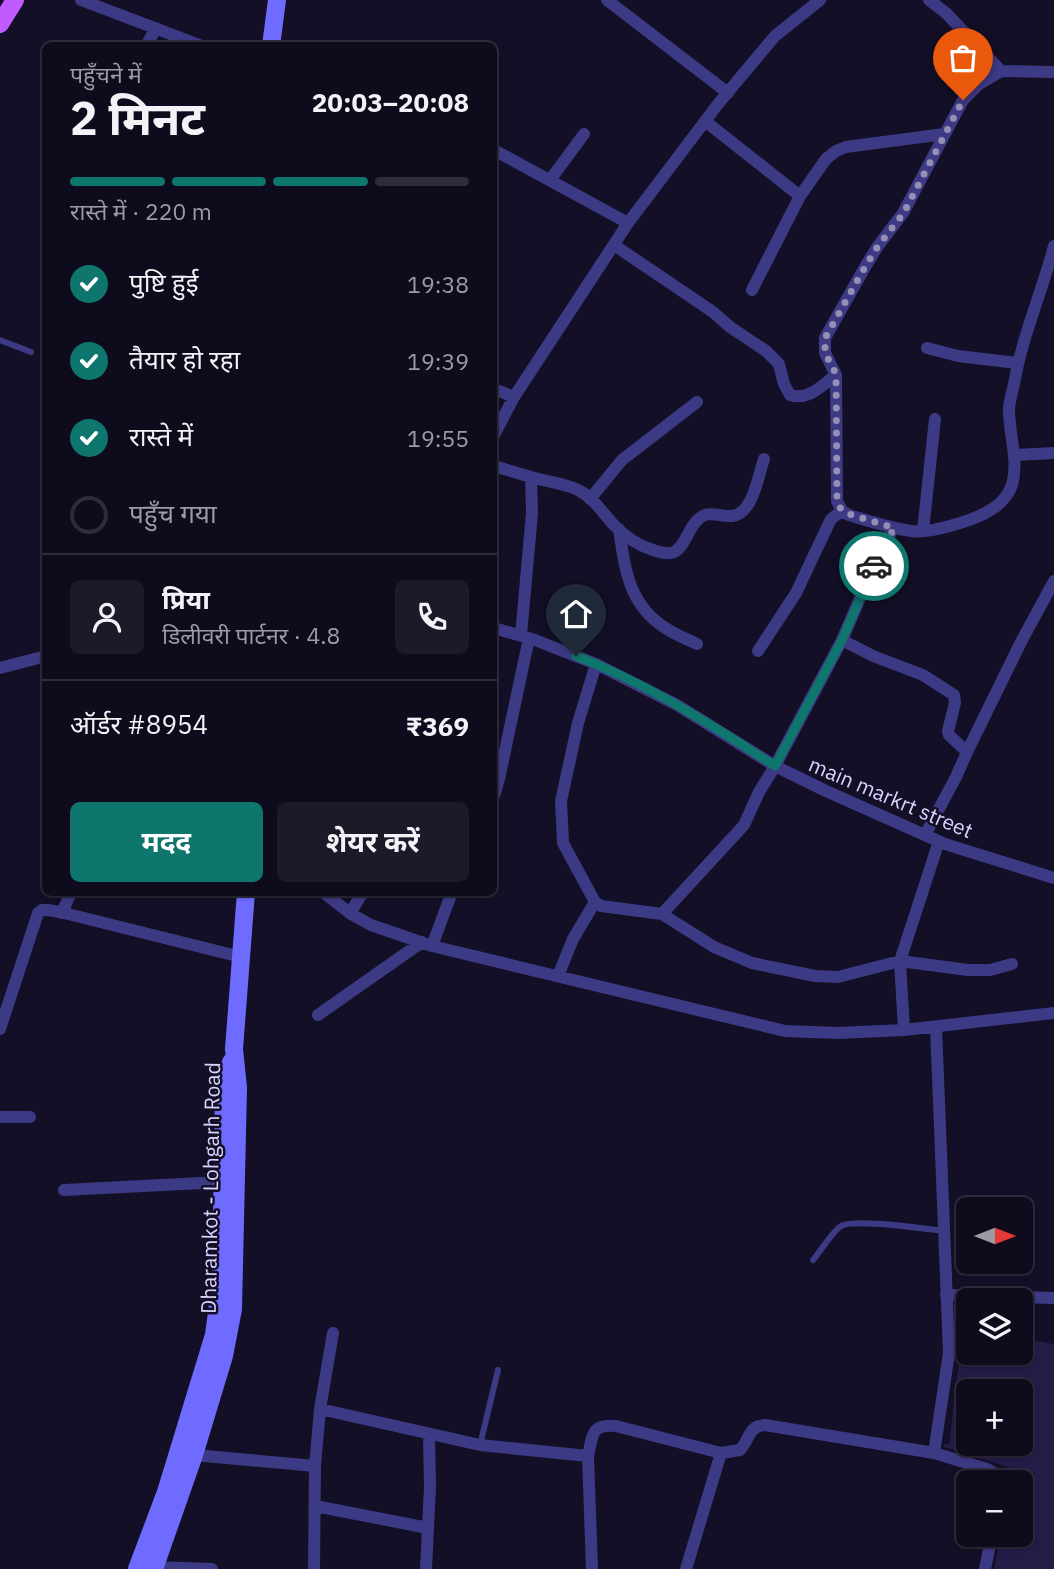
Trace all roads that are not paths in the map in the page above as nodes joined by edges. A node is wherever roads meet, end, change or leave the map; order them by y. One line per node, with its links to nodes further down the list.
1 (15, 0): 7 (main road)
2 (81, 0): 8 (street)
3 (277, 0): 11 (street)
4 (607, 0): 14 (street)
5 (820, 0): 14 (street)
6 (929, 0): 12 (street)
7 (0, 24)
8 (156, 28): 9 (street); 10 (street)
9 (148, 42)
10 (192, 42)
11 (272, 42)
12 (1001, 72): 13 (street); 17 (street)
13 (1054, 72)
14 (728, 93): 15 (street)
15 (705, 121): 20 (street); 21 (street)
16 (584, 134): 19 (street)
17 (944, 134): 20 (street); 29 (street)
18 (497, 152): 19 (street)
19 (550, 180): 21 (street)
20 (800, 196): 24 (street)
21 (628, 223): 22 (street)
22 (614, 245): 29 (street); 31 (street)
23 (1054, 246): 28 (street)
24 (752, 290)
25 (0, 340): 27 (lane)
26 (927, 348): 28 (street)
27 (32, 352)
28 (1017, 363): 36 (street)
29 (836, 374): 41 (street)
30 (497, 390): 31 (street)
31 (514, 397): 34 (street)
32 (697, 402): 40 (street)
33 (935, 419): 44 (street)
34 (497, 429)
35 (1054, 453): 36 (street)
36 (1015, 455): 44 (street)
37 (764, 459): 43 (street)
38 (497, 467): 39 (street)
39 (531, 477): 40 (street); 47 (street)
40 (590, 499): 43 (street)
41 (842, 511): 42 (street); 50 (street)
42 (894, 528): 44 (street); 48 (street)
43 (619, 529): 49 (street)
44 (923, 531)
45 (1054, 581): 54 (street)
46 (497, 629): 47 (street, main markrt street)
47 (525, 636): 52 (street, main markrt street); 56 (street)
48 (842, 640): 54 (street); 55 (street)
49 (697, 643)
50 (758, 651)
51 (42, 657): 53 (street)
52 (596, 664): 55 (street, main markrt street); 65 (street)
53 (0, 668)
54 (967, 752): 57 (street)
55 (775, 766): 57 (street, main markrt street); 68 (street)
56 (497, 786)
57 (925, 835): 58 (street, main markrt street)
58 (939, 841): 59 (street, main markrt street); 71 (street)
59 (1054, 878)
60 (69, 896): 66 (street)
61 (246, 896): 70 (street, Dharamkot - Lohgarh Road)
62 (328, 896): 67 (street)
63 (361, 896): 67 (street)
64 (450, 896): 69 (street)
65 (595, 902): 68 (street); 73 (street)
66 (62, 913): 70 (street); 77 (street)
67 (350, 913): 69 (street)
68 (662, 914): 71 (street)
69 (427, 944): 73 (street); 75 (street)
70 (241, 957): 79 (street, Dharamkot - Lohgarh Road)
71 (900, 961): 72 (street); 78 (street)
72 (1012, 964)
73 (558, 976): 78 (street)
74 (1054, 1013): 76 (street)
75 (318, 1015)
76 (936, 1027): 78 (street); 84 (street)
77 (0, 1029)
78 (904, 1030)
79 (234, 1049): 82 (street, Dharamkot - Lohgarh Road); 95 (street, Dharamkot - Lohgarh Road)
80 (0, 1117): 81 (street)
81 (30, 1117)
82 (222, 1182): 83 (street); 102 (street, Dharamkot - Lohgarh Road)
83 (64, 1191)
84 (944, 1231): 85 (lane); 86 (street)
85 (813, 1260)
86 (946, 1295): 87 (street); 94 (street)
87 (1054, 1298)
88 (333, 1333): 90 (street)
89 (498, 1370): 92 (lane)
90 (320, 1409): 91 (street); 97 (street)
91 (429, 1434): 92 (street); 100 (street)
92 (480, 1445): 96 (street)
93 (721, 1453): 94 (street); 96 (street); 107 (street)
94 (934, 1453): 98 (street)
95 (194, 1455): 97 (street); 102 (street, Dharamkot - Lohgarh Road)
96 (588, 1455): 106 (street)
97 (315, 1466): 99 (street)
98 (989, 1470)
99 (315, 1506): 100 (street); 104 (street)
100 (428, 1528): 105 (street)
101 (990, 1547): 108 (street)
102 (148, 1568): 103 (street)
103 (212, 1569)
104 (314, 1569)
105 (426, 1569)
106 (592, 1569)
107 (686, 1569)
108 (985, 1569)

